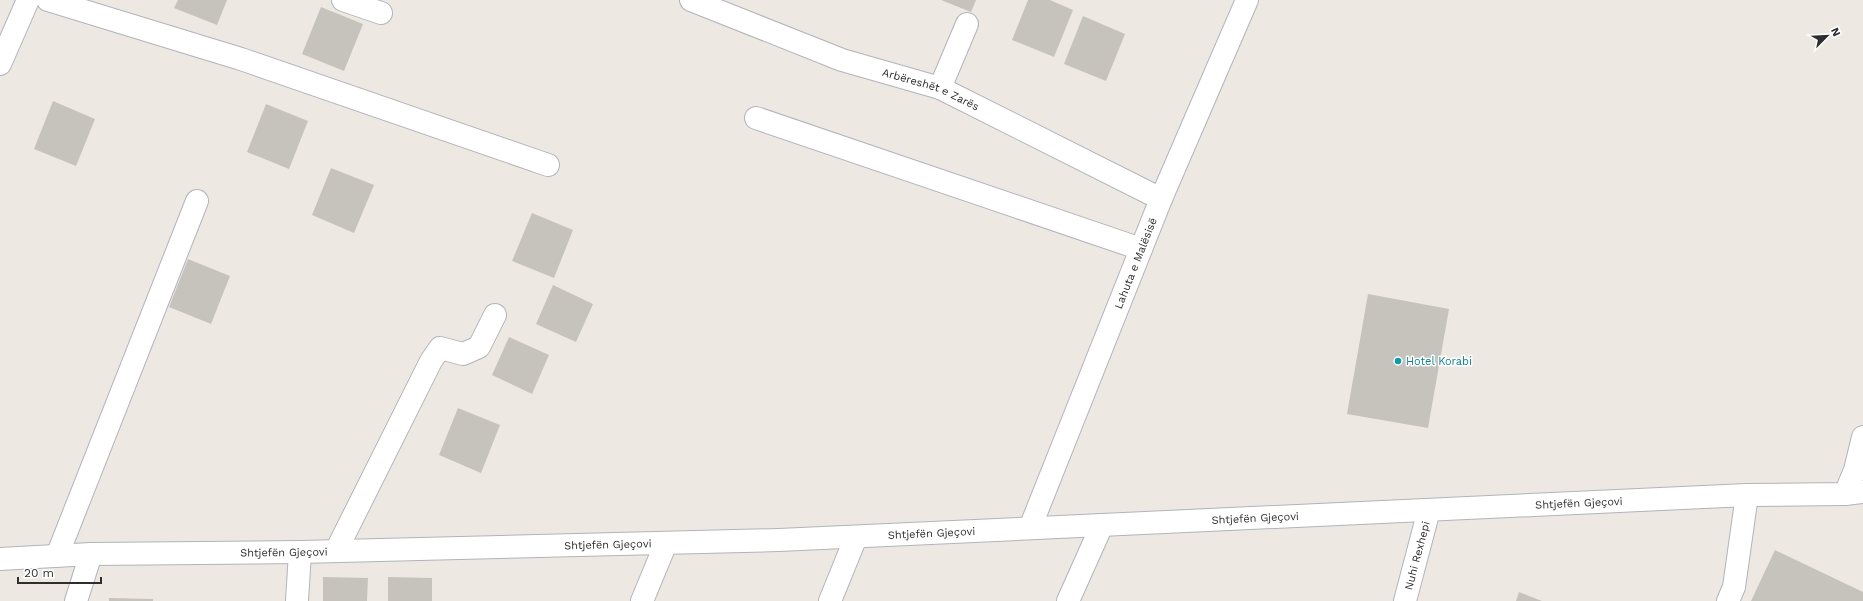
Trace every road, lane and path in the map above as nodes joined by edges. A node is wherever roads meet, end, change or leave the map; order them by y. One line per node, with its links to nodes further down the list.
1 (28, 0): 8 (street)
2 (48, 0): 11 (street)
3 (343, 0): 6 (street)
4 (691, 0): 9 (street, Arbëreshët e Zarës)
5 (1247, 0): 12 (street, Lahuta e Malësisë)
6 (381, 13)
7 (967, 24): 9 (street)
8 (0, 64)
9 (940, 88): 12 (street, Arbëreshët e Zarës)
10 (756, 118): 14 (street)
11 (548, 165)
12 (1161, 199): 14 (street, Lahuta e Malësisë)
13 (197, 201): 27 (street)
14 (1141, 250): 21 (street, Lahuta e Malësisë)
15 (495, 315): 24 (street)
16 (1863, 437): 17 (street)
17 (1854, 493): 18 (street, Shtjefën Gjeçovi)
18 (1747, 495): 19 (street, Shtjefën Gjeçovi); 35 (street)
19 (1429, 510): 20 (street, Shtjefën Gjeçovi); 34 (street, Nuhi Rexhepi)
20 (1102, 525): 21 (street, Shtjefën Gjeçovi); 33 (street)
21 (1030, 528): 22 (street, Shtjefën Gjeçovi)
22 (856, 537): 23 (street, Shtjefën Gjeçovi); 32 (street)
23 (666, 543): 24 (street, Shtjefën Gjeçovi); 31 (street)
24 (336, 551): 25 (street, Shtjefën Gjeçovi)
25 (300, 552): 26 (street, Shtjefën Gjeçovi); 30 (street)
26 (91, 554): 27 (street, Shtjefën Gjeçovi); 29 (street)
27 (56, 556): 28 (street, Shtjefën Gjeçovi)
28 (0, 559)
29 (76, 601)
30 (297, 601)
31 (642, 601)
32 (830, 601)
33 (1068, 601)
34 (1405, 601)
35 (1728, 601)

